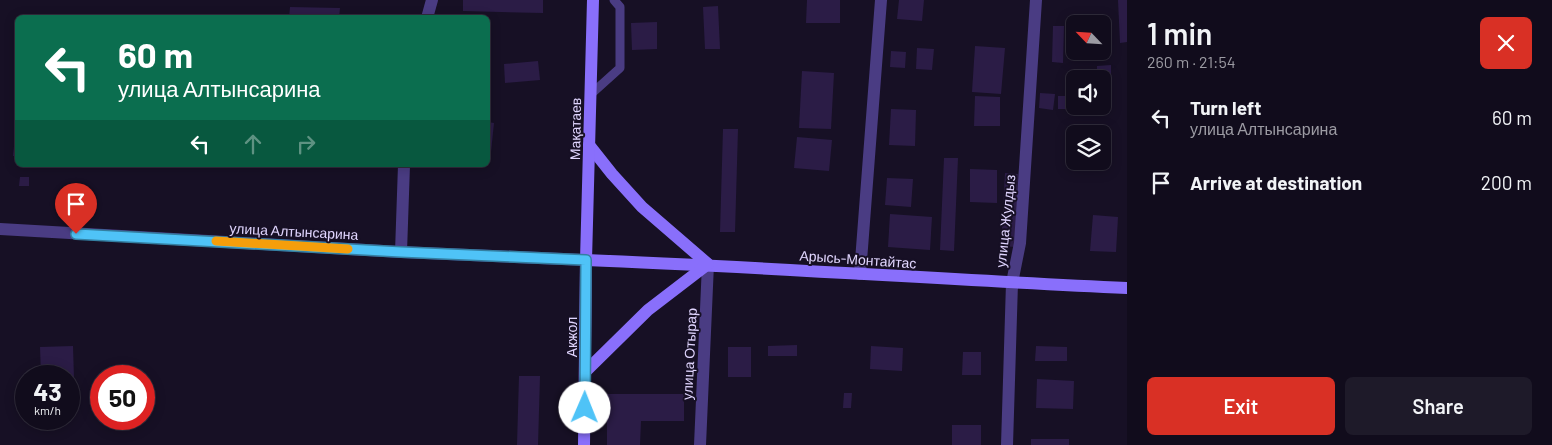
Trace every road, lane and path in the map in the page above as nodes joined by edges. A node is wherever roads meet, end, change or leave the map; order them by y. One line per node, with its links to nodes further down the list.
1 (432, 0): 6 (street)
2 (593, 0): 7 (main road, Мақатаев)
3 (614, 0): 7 (lane)
4 (880, 0): 14 (street)
5 (1036, 0): 15 (street, улица Жулдыз)
6 (429, 15)
7 (590, 95): 8 (main road, Мақатаев)
8 (589, 145): 12 (main road, Мақатаев); 13 (main road)
9 (404, 167): 11 (street)
10 (0, 230): 11 (street, улица Алтынсарина)
11 (401, 252): 12 (street, улица Алтынсарина)
12 (586, 260): 13 (main road, Арысь-Монтайтас); 17 (main road, Акжол)
13 (708, 264): 14 (main road, Арысь-Монтайтас); 17 (main road); 19 (street, улица Отырар)
14 (860, 274): 15 (main road, Арысь-Монтайтас)
15 (1012, 283): 16 (main road, Арысь-Монтайтас); 20 (street, улица Жулдыз)
16 (1127, 288)
17 (586, 371): 18 (main road, Акжол)
18 (584, 445)
19 (700, 445)
20 (1007, 445)

